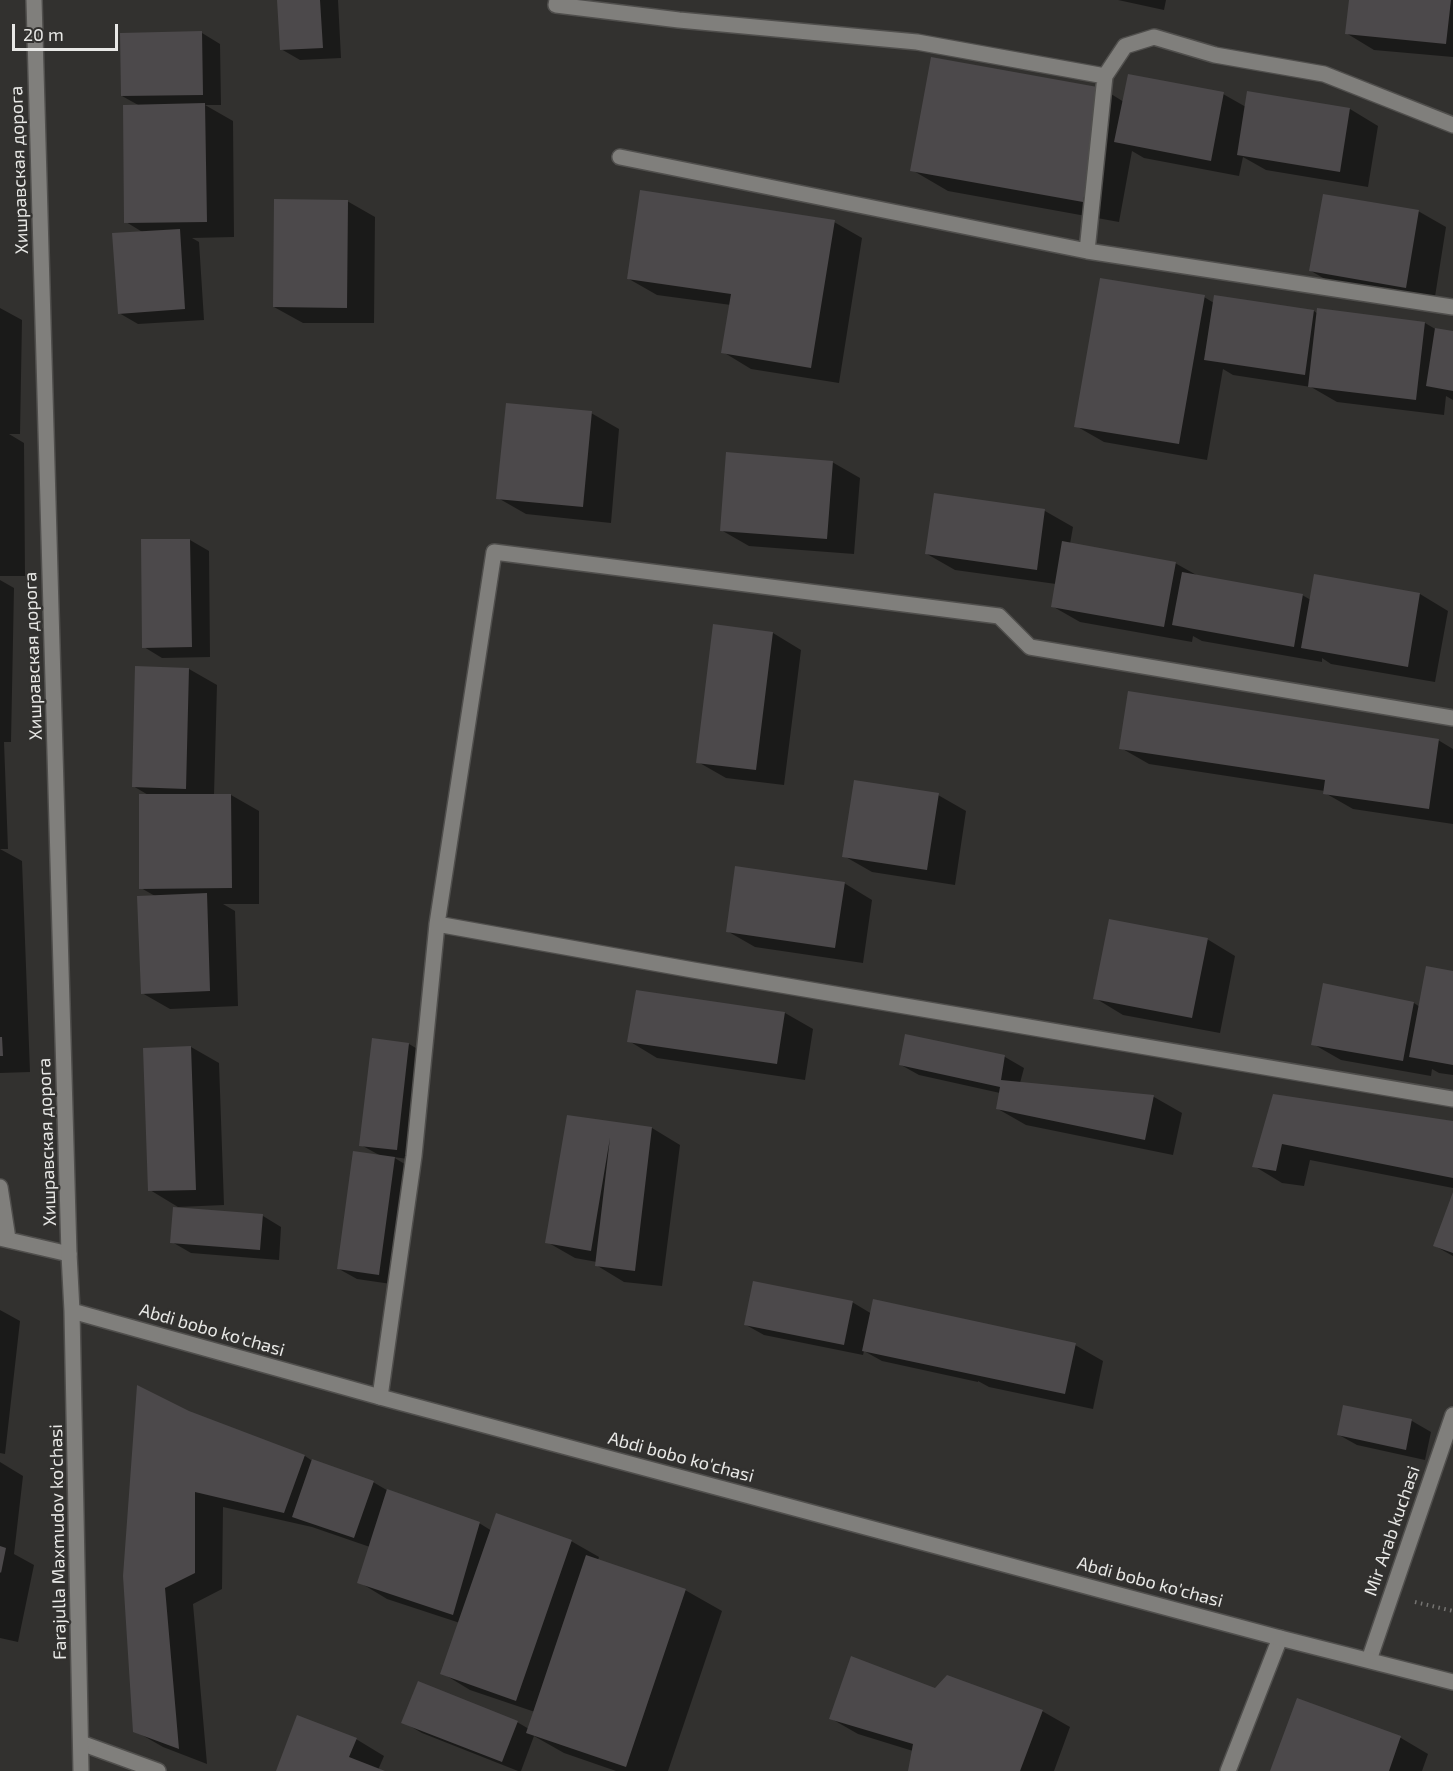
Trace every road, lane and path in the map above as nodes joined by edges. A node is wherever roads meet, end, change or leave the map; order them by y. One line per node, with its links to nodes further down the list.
1 (34, 0): 13 (street, Хишравская дорога)
2 (557, 0): 3 (street)
3 (1106, 76): 4 (street); 6 (street)
4 (1453, 125)
5 (620, 157): 6 (street)
6 (1087, 251): 7 (street)
7 (1453, 307)
8 (1453, 718): 9 (street)
9 (437, 924): 10 (street); 15 (street)
10 (1453, 1099)
11 (0, 1187): 12 (street)
12 (4, 1238): 13 (street)
13 (69, 1254): 14 (street, Хишравская дорога)
14 (72, 1311): 15 (street, Abdi bobo ko'chasi); 22 (street, Farajulla Maxmudov ko'chasi)
15 (380, 1397): 19 (street, Abdi bobo ko'chasi)
16 (1453, 1415): 17 (street, Mir Arab kuchasi)
17 (1391, 1596): 18 (path); 20 (street, Mir Arab kuchasi)
18 (1453, 1611)
19 (1280, 1638): 20 (street); 25 (street)
20 (1369, 1660): 21 (street)
21 (1453, 1682)
22 (81, 1743): 23 (street, Farajulla Maxmudov ko'chasi); 24 (street)
23 (81, 1771)
24 (158, 1771)
25 (1228, 1771)

